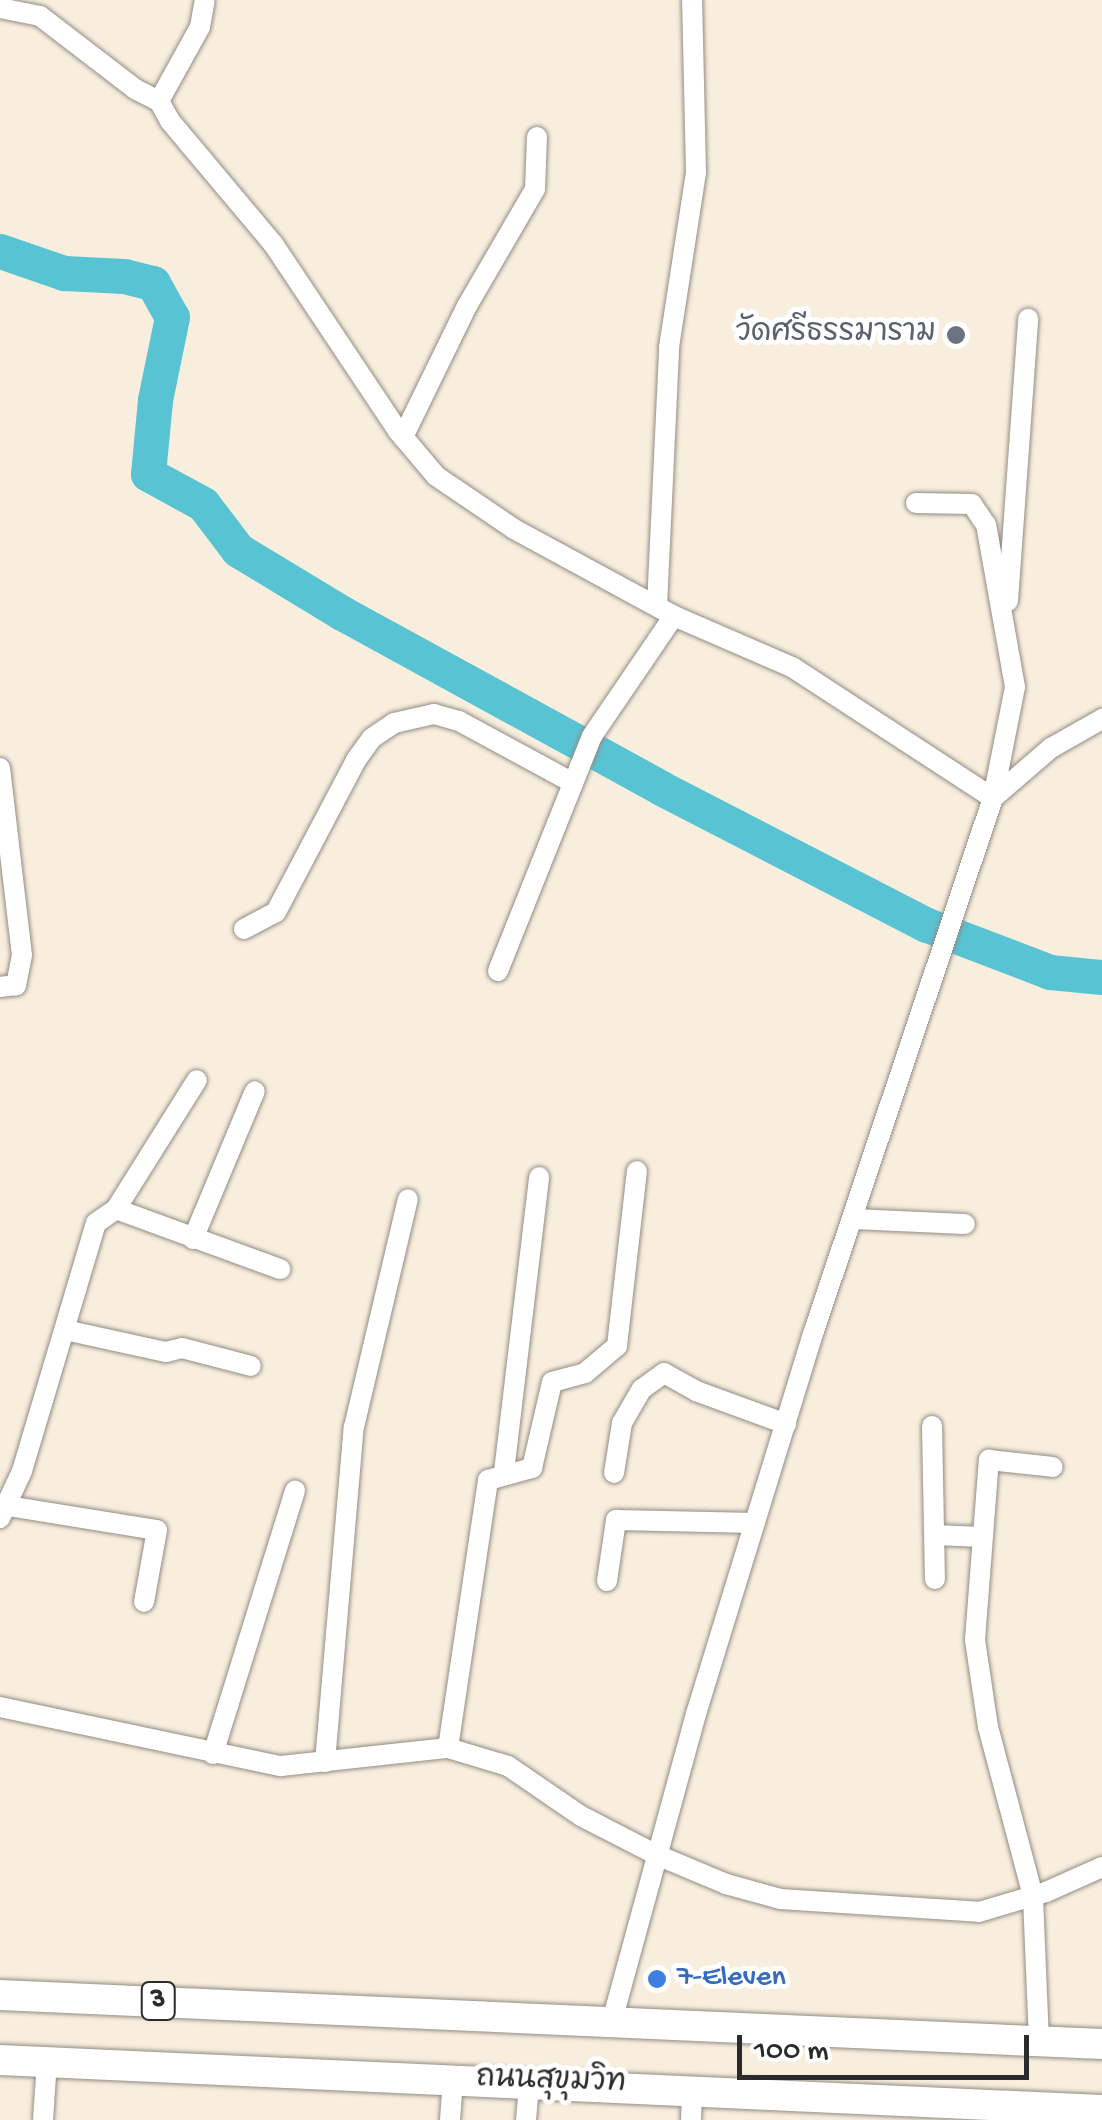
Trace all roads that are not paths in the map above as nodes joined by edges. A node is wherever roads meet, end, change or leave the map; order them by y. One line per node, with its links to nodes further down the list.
1 (205, 0): 4 (street)
2 (692, 0): 9 (street)
3 (0, 8): 4 (street)
4 (159, 101): 7 (street)
5 (538, 137): 7 (street)
6 (1028, 319): 10 (street)
7 (402, 437): 9 (street)
8 (916, 502): 10 (street)
9 (665, 611): 13 (street); 14 (street)
10 (1005, 634): 14 (street)
11 (1102, 719): 14 (street)
12 (0, 768): 17 (street)
13 (577, 773): 15 (street); 16 (street)
14 (993, 798): 24 (street)
15 (244, 930)
16 (498, 970)
17 (0, 987)
18 (197, 1080): 23 (street)
19 (254, 1091): 26 (street)
20 (636, 1171): 33 (street)
21 (539, 1176): 33 (street)
22 (408, 1199): 46 (street)
23 (116, 1209): 26 (street); 28 (street)
24 (853, 1219): 25 (street); 30 (street)
25 (965, 1224)
26 (192, 1239): 27 (street)
27 (280, 1269)
28 (65, 1330): 29 (street); 36 (street)
29 (251, 1366)
30 (786, 1424): 34 (street); 37 (street)
31 (932, 1426): 38 (street)
32 (1054, 1467): 39 (street)
33 (504, 1472): 44 (street)
34 (614, 1473)
35 (295, 1490): 45 (street)
36 (4, 1512): 42 (street)
37 (755, 1523): 41 (street); 47 (street)
38 (935, 1536): 39 (street); 40 (street)
39 (982, 1538): 49 (street)
40 (935, 1579)
41 (607, 1581)
42 (144, 1602)
43 (0, 1707): 45 (street)
44 (448, 1748): 46 (street); 47 (street)
45 (213, 1754): 46 (street)
46 (324, 1762)
47 (657, 1855): 49 (street); 51 (street)
48 (1102, 1868): 49 (street)
49 (1033, 1896): 52 (street)
50 (0, 1995): 51 (highway, 3)
51 (612, 2021): 52 (highway, 3)
52 (1040, 2041): 53 (highway, 3)
53 (1102, 2044)
54 (0, 2060): 55 (highway, ถนนสุขุมวิท / 3)
55 (47, 2062): 56 (highway, ถนนสุขุมวิท / 3); 62 (street)
56 (454, 2079): 57 (highway, ถนนสุขุมวิท / 3); 63 (street)
57 (529, 2082): 58 (highway, ถนนสุขุมวิท / 3); 64 (street)
58 (692, 2105): 59 (highway, ถนนสุขุมวิท / 3)
59 (822, 2108): 60 (highway, ถนนสุขุมวิท / 3)
60 (932, 2110): 61 (highway, ถนนสุขุมวิท / 3)
61 (1087, 2113)
62 (43, 2120)
63 (450, 2120)
64 (526, 2120)

